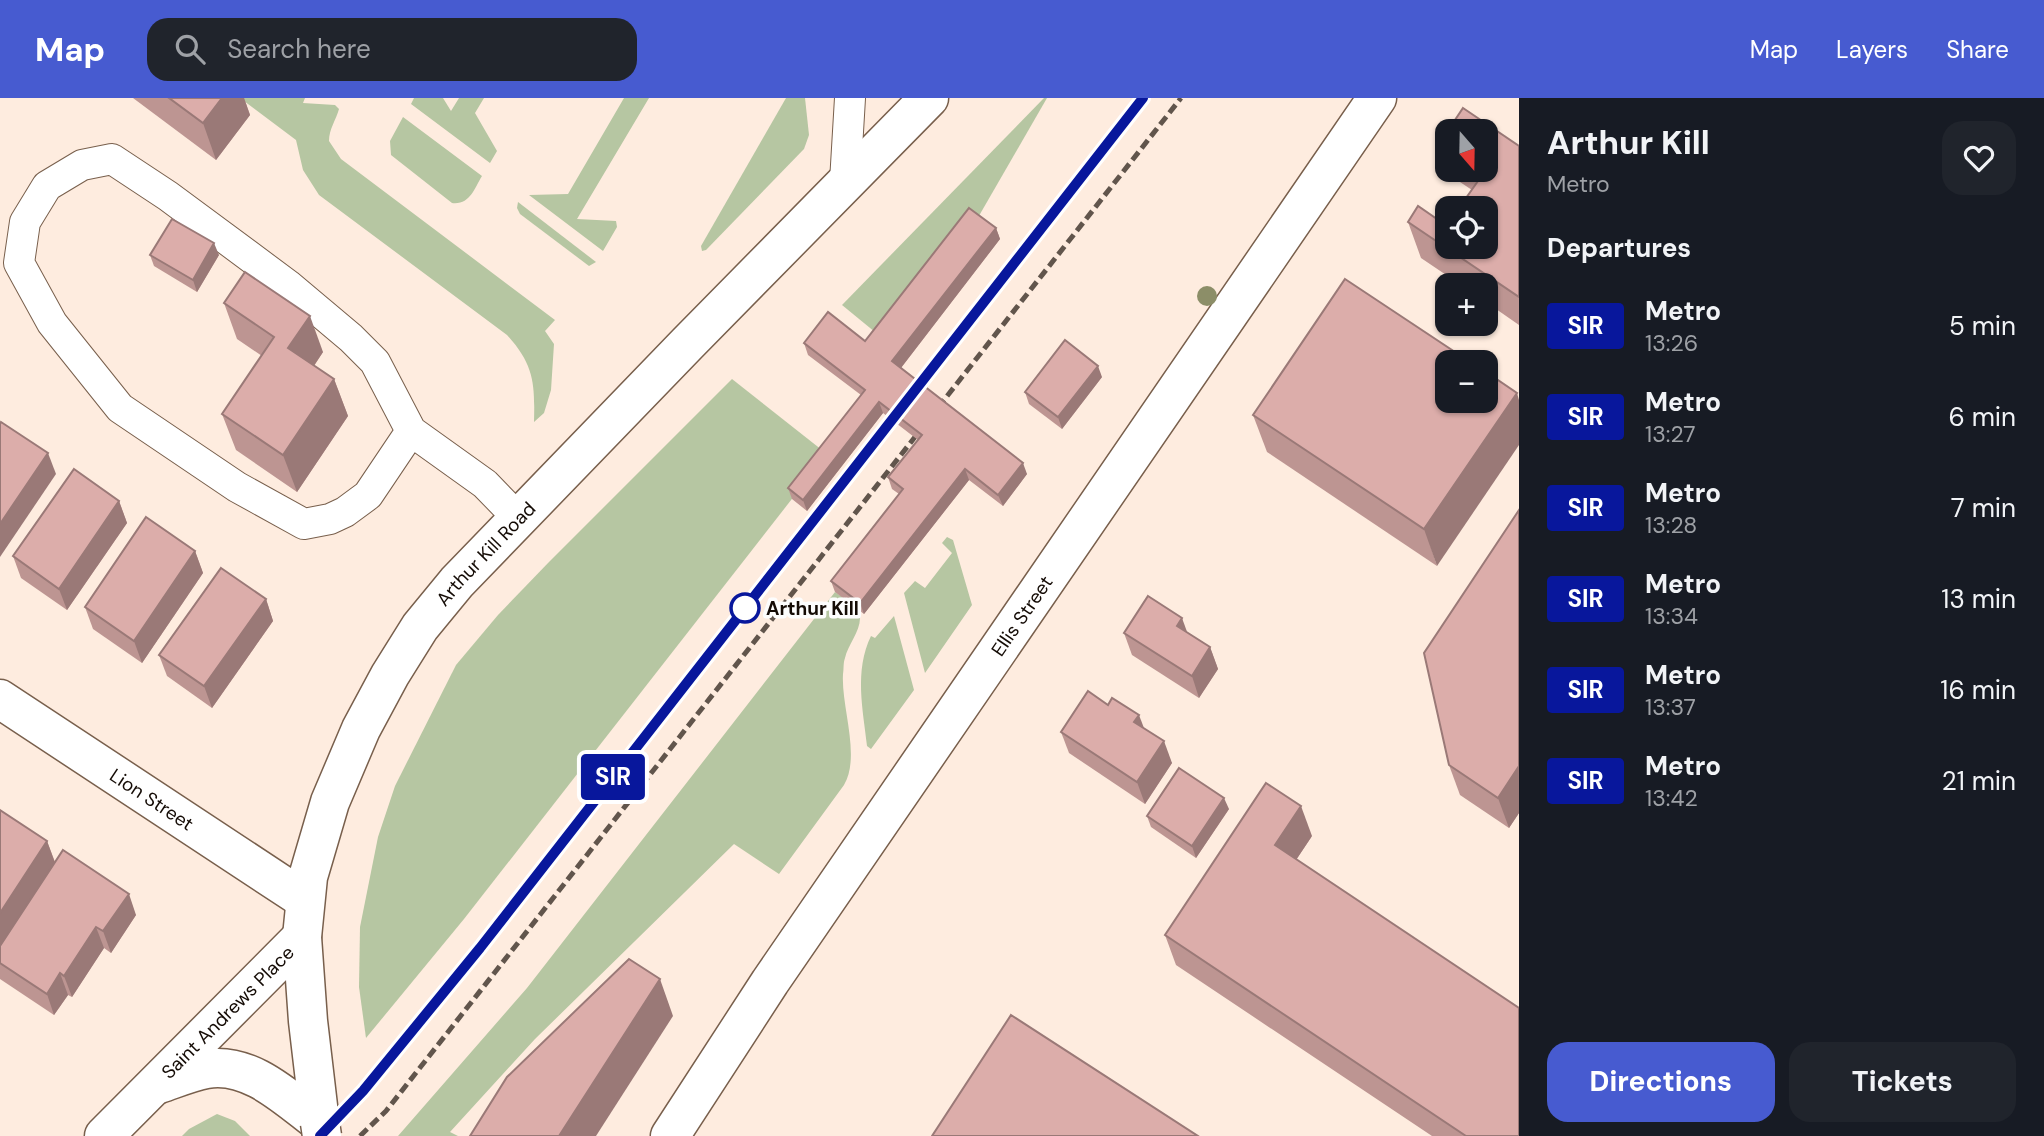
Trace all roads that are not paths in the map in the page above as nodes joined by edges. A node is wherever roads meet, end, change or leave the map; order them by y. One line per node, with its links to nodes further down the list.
1 (850, 98): 4 (lane)
2 (929, 98): 4 (street, Arthur Kill Road)
3 (1377, 98): 12 (street, Ellis Street)
4 (845, 182): 6 (street, Arthur Kill Road)
5 (411, 431): 5 (lane); 6 (lane)
6 (519, 518): 8 (street, Arthur Kill Road)
7 (0, 699): 8 (street, Lion Street)
8 (304, 918): 9 (street, Saint Andrews Place); 10 (street, Arthur Kill Road)
9 (154, 1086): 10 (street, Saint Andrews Place); 11 (street, Saint Andrews Place)
10 (321, 1130)
11 (104, 1136)
12 (670, 1136)

